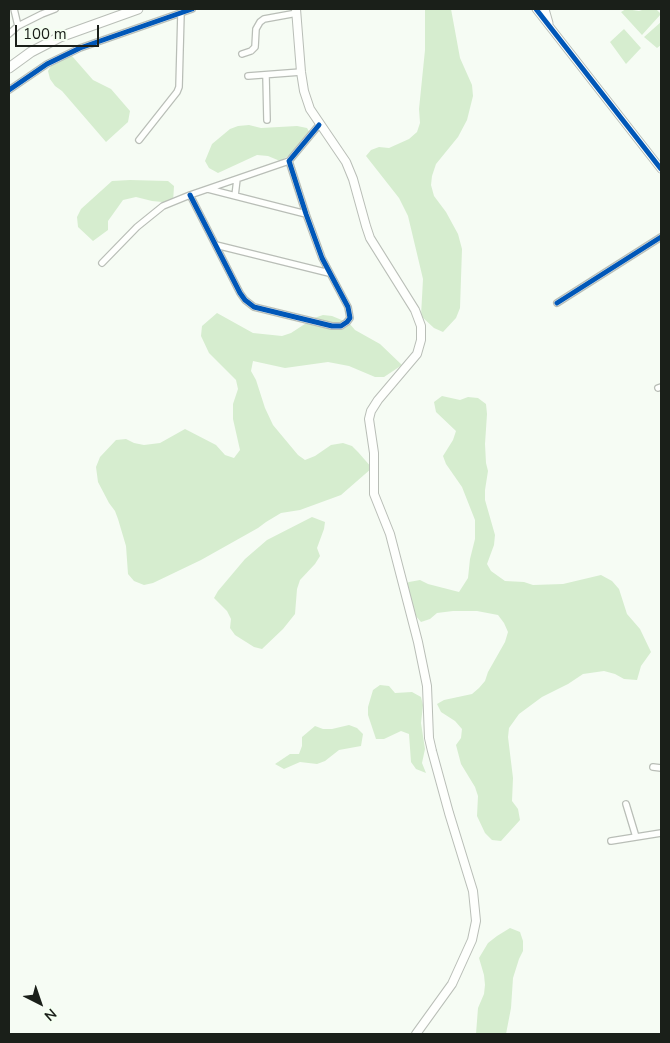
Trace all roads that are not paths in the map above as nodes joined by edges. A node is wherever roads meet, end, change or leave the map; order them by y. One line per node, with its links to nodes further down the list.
1 (14, 9): 10 (street)
2 (55, 9): 7 (street)
3 (138, 9): 14 (main road)
4 (192, 9): 9 (street)
5 (536, 9): 11 (street)
6 (545, 9): 11 (street)
7 (40, 11): 10 (street)
8 (296, 11): 13 (street); 15 (main road)
9 (181, 13): 18 (street); 21 (street)
10 (18, 26): 12 (street)
11 (551, 28): 23 (street)
12 (9, 34)
13 (242, 54)
14 (9, 68)
15 (301, 72): 17 (street); 20 (main road)
16 (248, 76): 17 (street)
17 (266, 76): 19 (street)
18 (9, 90)
19 (267, 120)
20 (319, 125): 22 (street); 40 (main road)
21 (139, 140)
22 (289, 161): 24 (street); 28 (street)
23 (661, 169)
24 (237, 179): 25 (street); 27 (street)
25 (208, 189): 26 (street); 27 (street)
26 (190, 195): 30 (street); 31 (street)
27 (235, 196): 28 (street)
28 (306, 214): 32 (street)
29 (661, 237): 33 (street)
30 (216, 244): 32 (street); 32 (street)
31 (102, 262)
32 (329, 273)
33 (557, 303)
34 (653, 767): 35 (street)
35 (661, 768)
36 (626, 804): 38 (street)
37 (661, 833): 38 (street)
38 (636, 837): 39 (street)
39 (611, 841)
40 (416, 1034)

